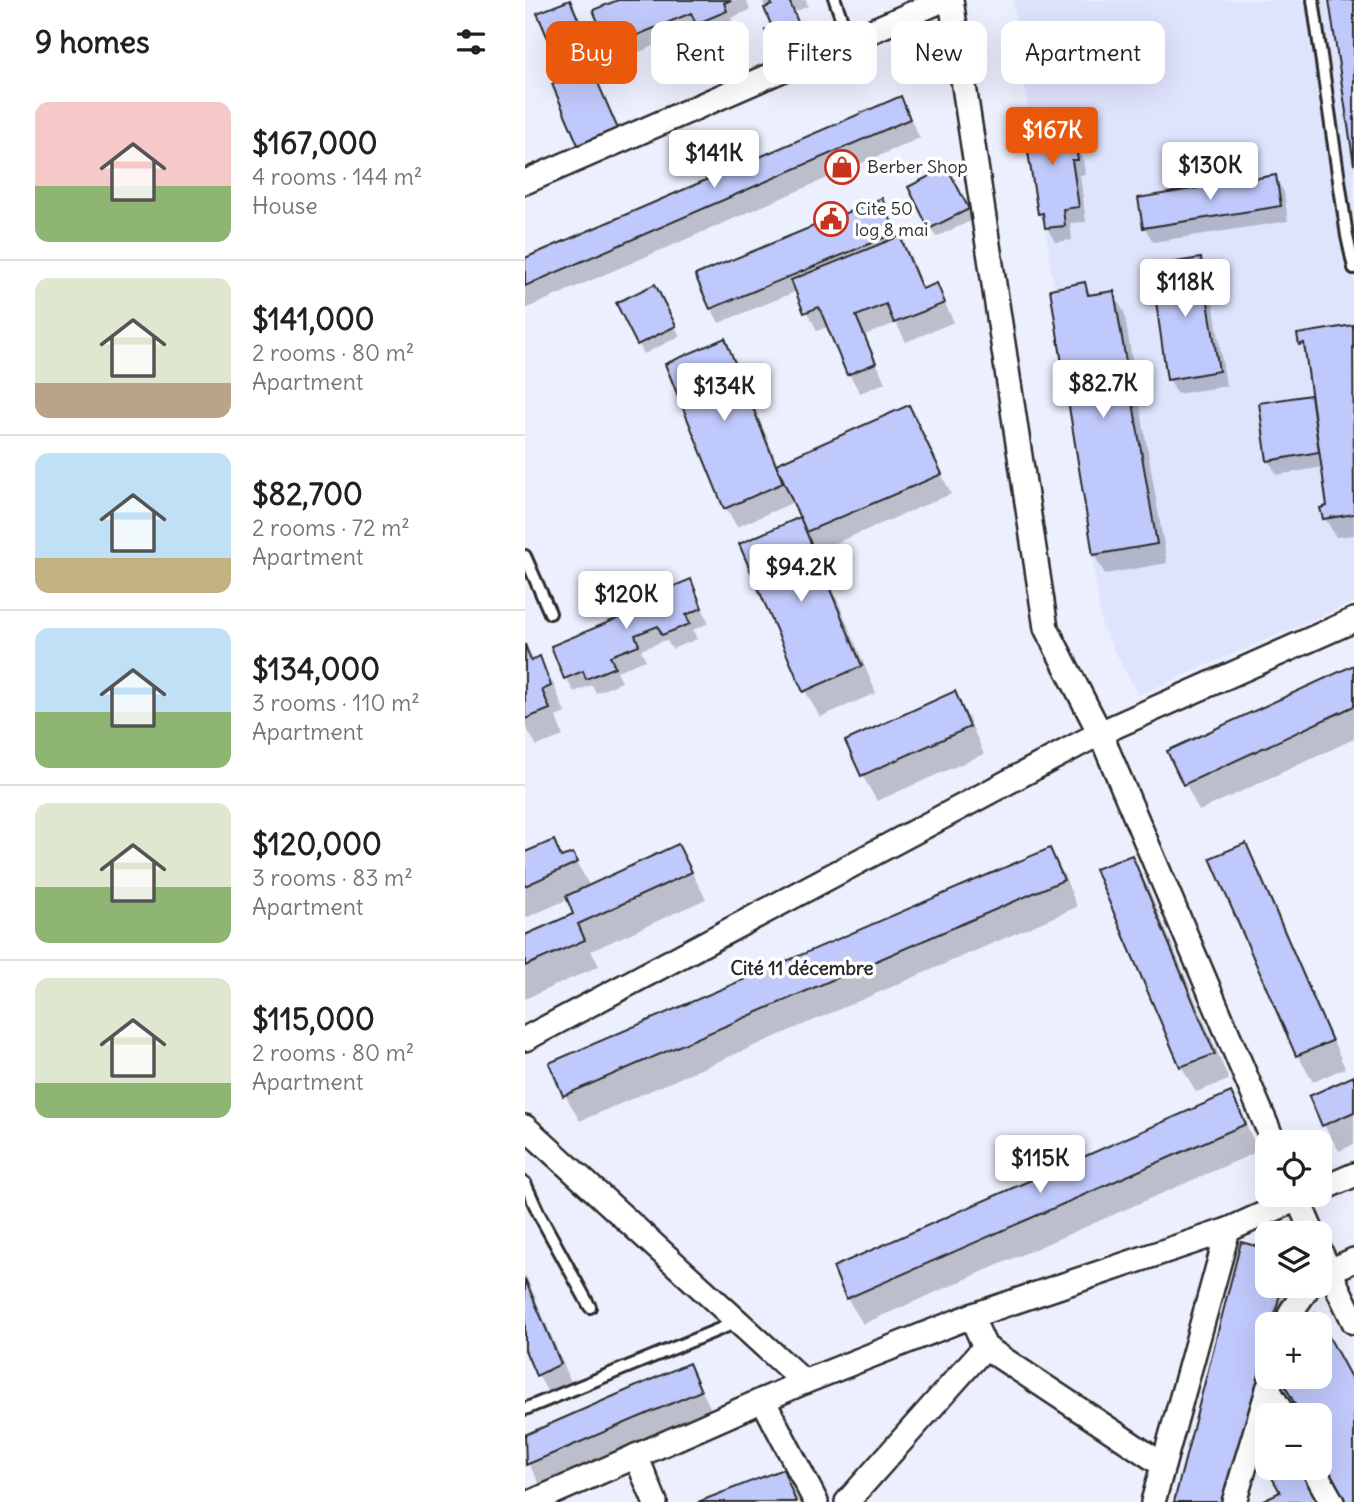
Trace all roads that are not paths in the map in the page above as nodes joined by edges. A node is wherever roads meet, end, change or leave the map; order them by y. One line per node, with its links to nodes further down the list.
1 (835, 0): 5 (lane)
2 (943, 0): 6 (street)
3 (951, 0): 13 (street)
4 (1313, 0): 9 (lane)
5 (842, 21)
6 (877, 29)
7 (763, 78): 8 (street)
8 (525, 181)
9 (1354, 268)
10 (525, 556): 11 (lane)
11 (550, 613)
12 (1354, 620): 13 (street)
13 (1100, 733): 14 (street); 16 (street)
14 (525, 1040)
15 (525, 1126): 29 (street)
16 (1268, 1130)
17 (1354, 1175): 19 (street)
18 (525, 1184): 27 (lane)
19 (1332, 1184)
20 (1278, 1207): 21 (street)
21 (1228, 1230): 28 (street); 37 (street)
22 (1354, 1260): 23 (street)
23 (1332, 1270)
24 (1332, 1275): 25 (street)
25 (1354, 1279)
26 (1332, 1286): 30 (street)
27 (590, 1307)
28 (971, 1316): 31 (street); 32 (street)
29 (737, 1322): 32 (street); 35 (lane)
30 (1354, 1322)
31 (985, 1348): 37 (street); 42 (street)
32 (804, 1382): 34 (street)
33 (1268, 1389): 44 (street)
34 (763, 1400): 36 (street); 41 (street)
35 (525, 1409)
36 (636, 1456): 39 (street); 40 (street)
37 (1163, 1465): 43 (street)
38 (1320, 1480): 45 (street)
39 (532, 1502)
40 (655, 1502)
41 (816, 1502)
42 (847, 1502)
43 (1153, 1502)
44 (1234, 1502)
45 (1332, 1502)

